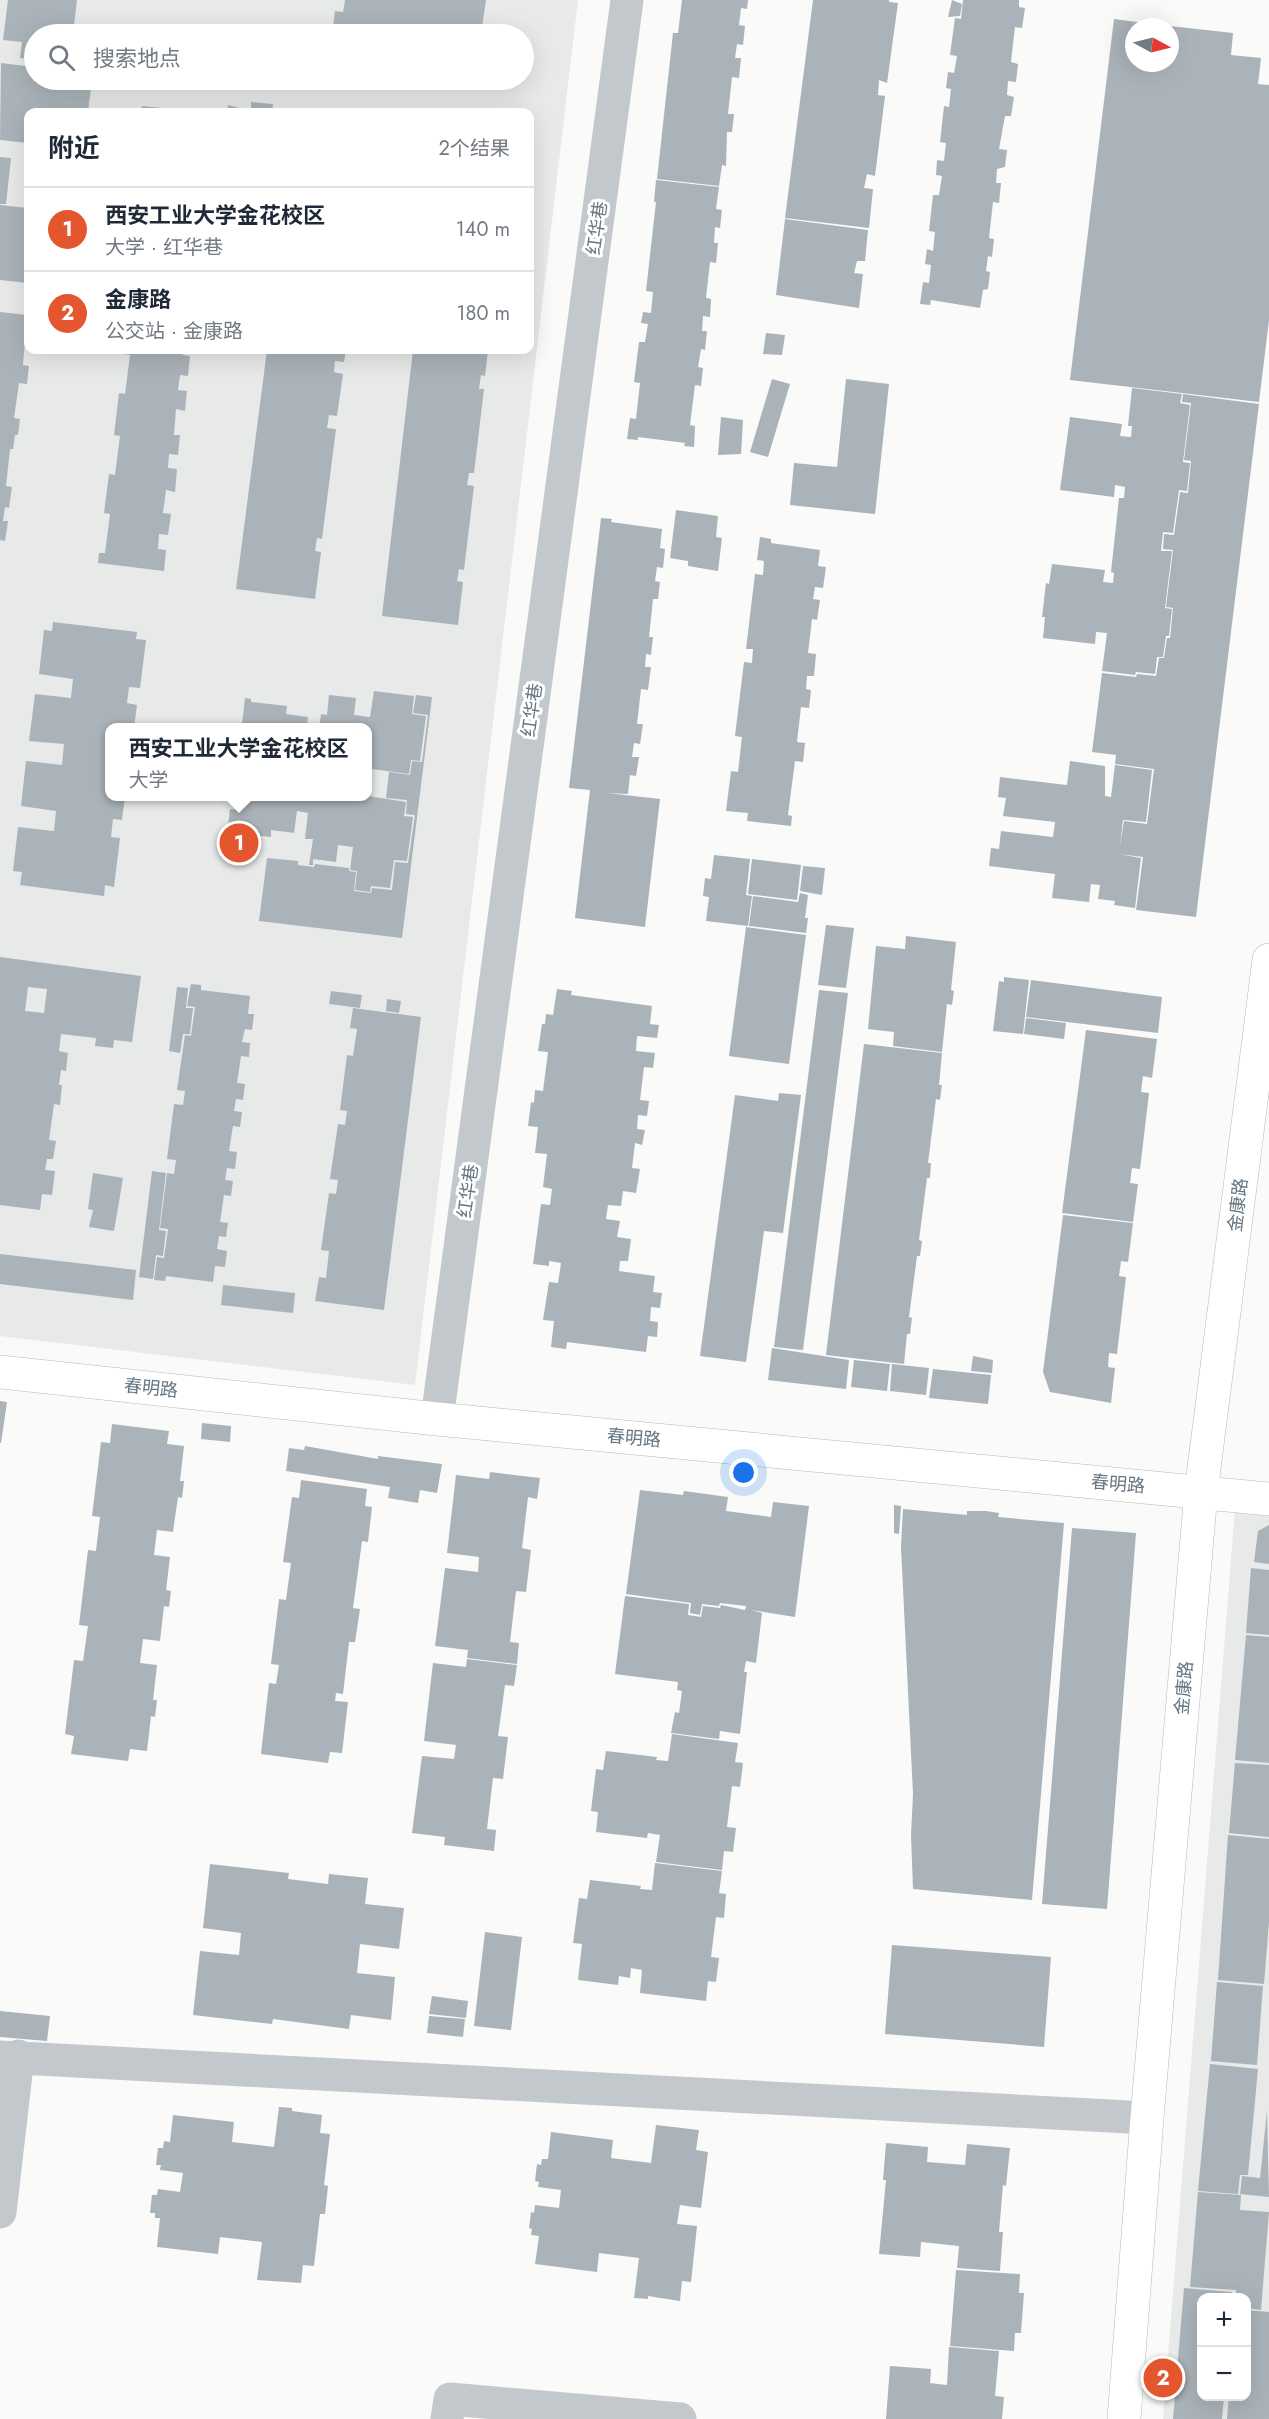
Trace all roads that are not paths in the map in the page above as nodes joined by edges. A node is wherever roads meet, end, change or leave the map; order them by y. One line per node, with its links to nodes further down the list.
1 (627, 0): 4 (street, 红华巷)
2 (1269, 960): 5 (street, 金康路)
3 (0, 1372): 4 (street, 春明路)
4 (437, 1419): 5 (street, 春明路)
5 (1201, 1492): 6 (street, 春明路); 8 (street, 金康路)
6 (1269, 1499)
7 (9, 2056): 8 (street); 9 (street)
8 (1147, 2118): 12 (street, 金康路)
9 (0, 2212)
10 (447, 2419): 11 (street)
11 (680, 2419)
12 (1124, 2419)

